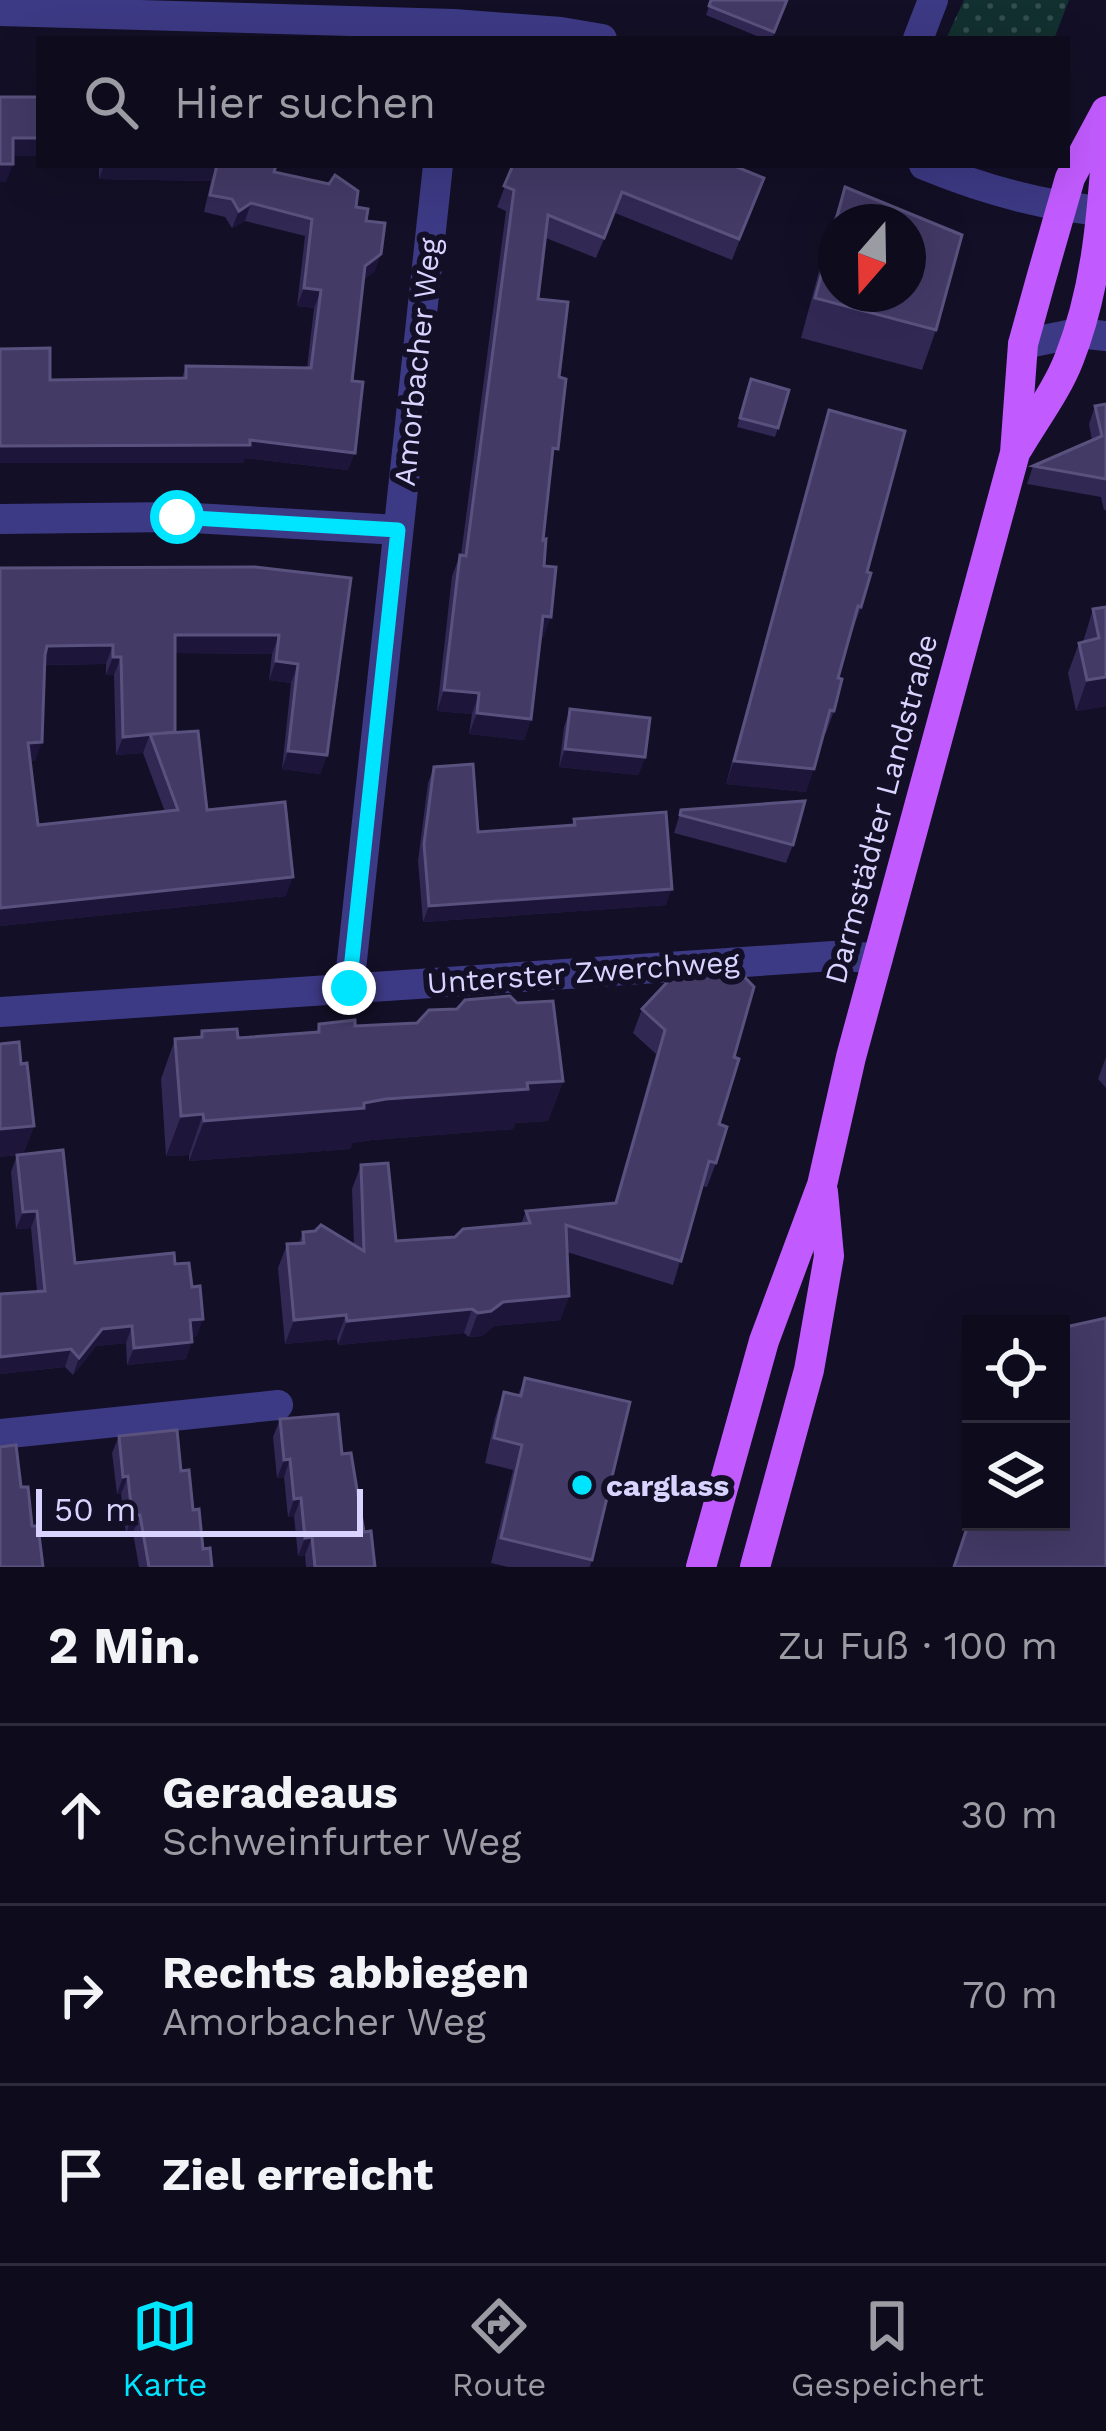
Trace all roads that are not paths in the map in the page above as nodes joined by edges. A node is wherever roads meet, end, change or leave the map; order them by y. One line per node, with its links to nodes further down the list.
1 (933, 0): 5 (street)
2 (0, 11): 3 (street)
3 (451, 21): 4 (street)
4 (584, 36)
5 (919, 36)
6 (1106, 111): 10 (main road, Darmstädter Landstraße)
7 (1106, 157): 11 (main road, Darmstädter Landstraße)
8 (438, 168): 16 (street, Amorbacher Weg)
9 (933, 168): 10 (street)
10 (1062, 208): 11 (street); 13 (main road, Darmstädter Landstraße)
11 (1105, 213): 12 (main road, Darmstädter Landstraße)
12 (1092, 334): 13 (street); 14 (main road, Darmstädter Landstraße)
13 (1023, 344): 14 (main road, Darmstädter Landstraße)
14 (1016, 453): 17 (main road, Darmstädter Landstraße)
15 (0, 519): 16 (street)
16 (398, 530): 18 (street, Amorbacher Weg)
17 (878, 958): 18 (street, Unterster Zwerchweg); 20 (main road, Darmstädter Landstraße)
18 (349, 988): 19 (street, Unterster Zwerchweg)
19 (0, 1012)
20 (822, 1185): 23 (main road, Darmstädter Landstraße); 24 (main road, Darmstädter Landstraße)
21 (278, 1405): 22 (street)
22 (0, 1434)
23 (700, 1567)
24 (755, 1567)

